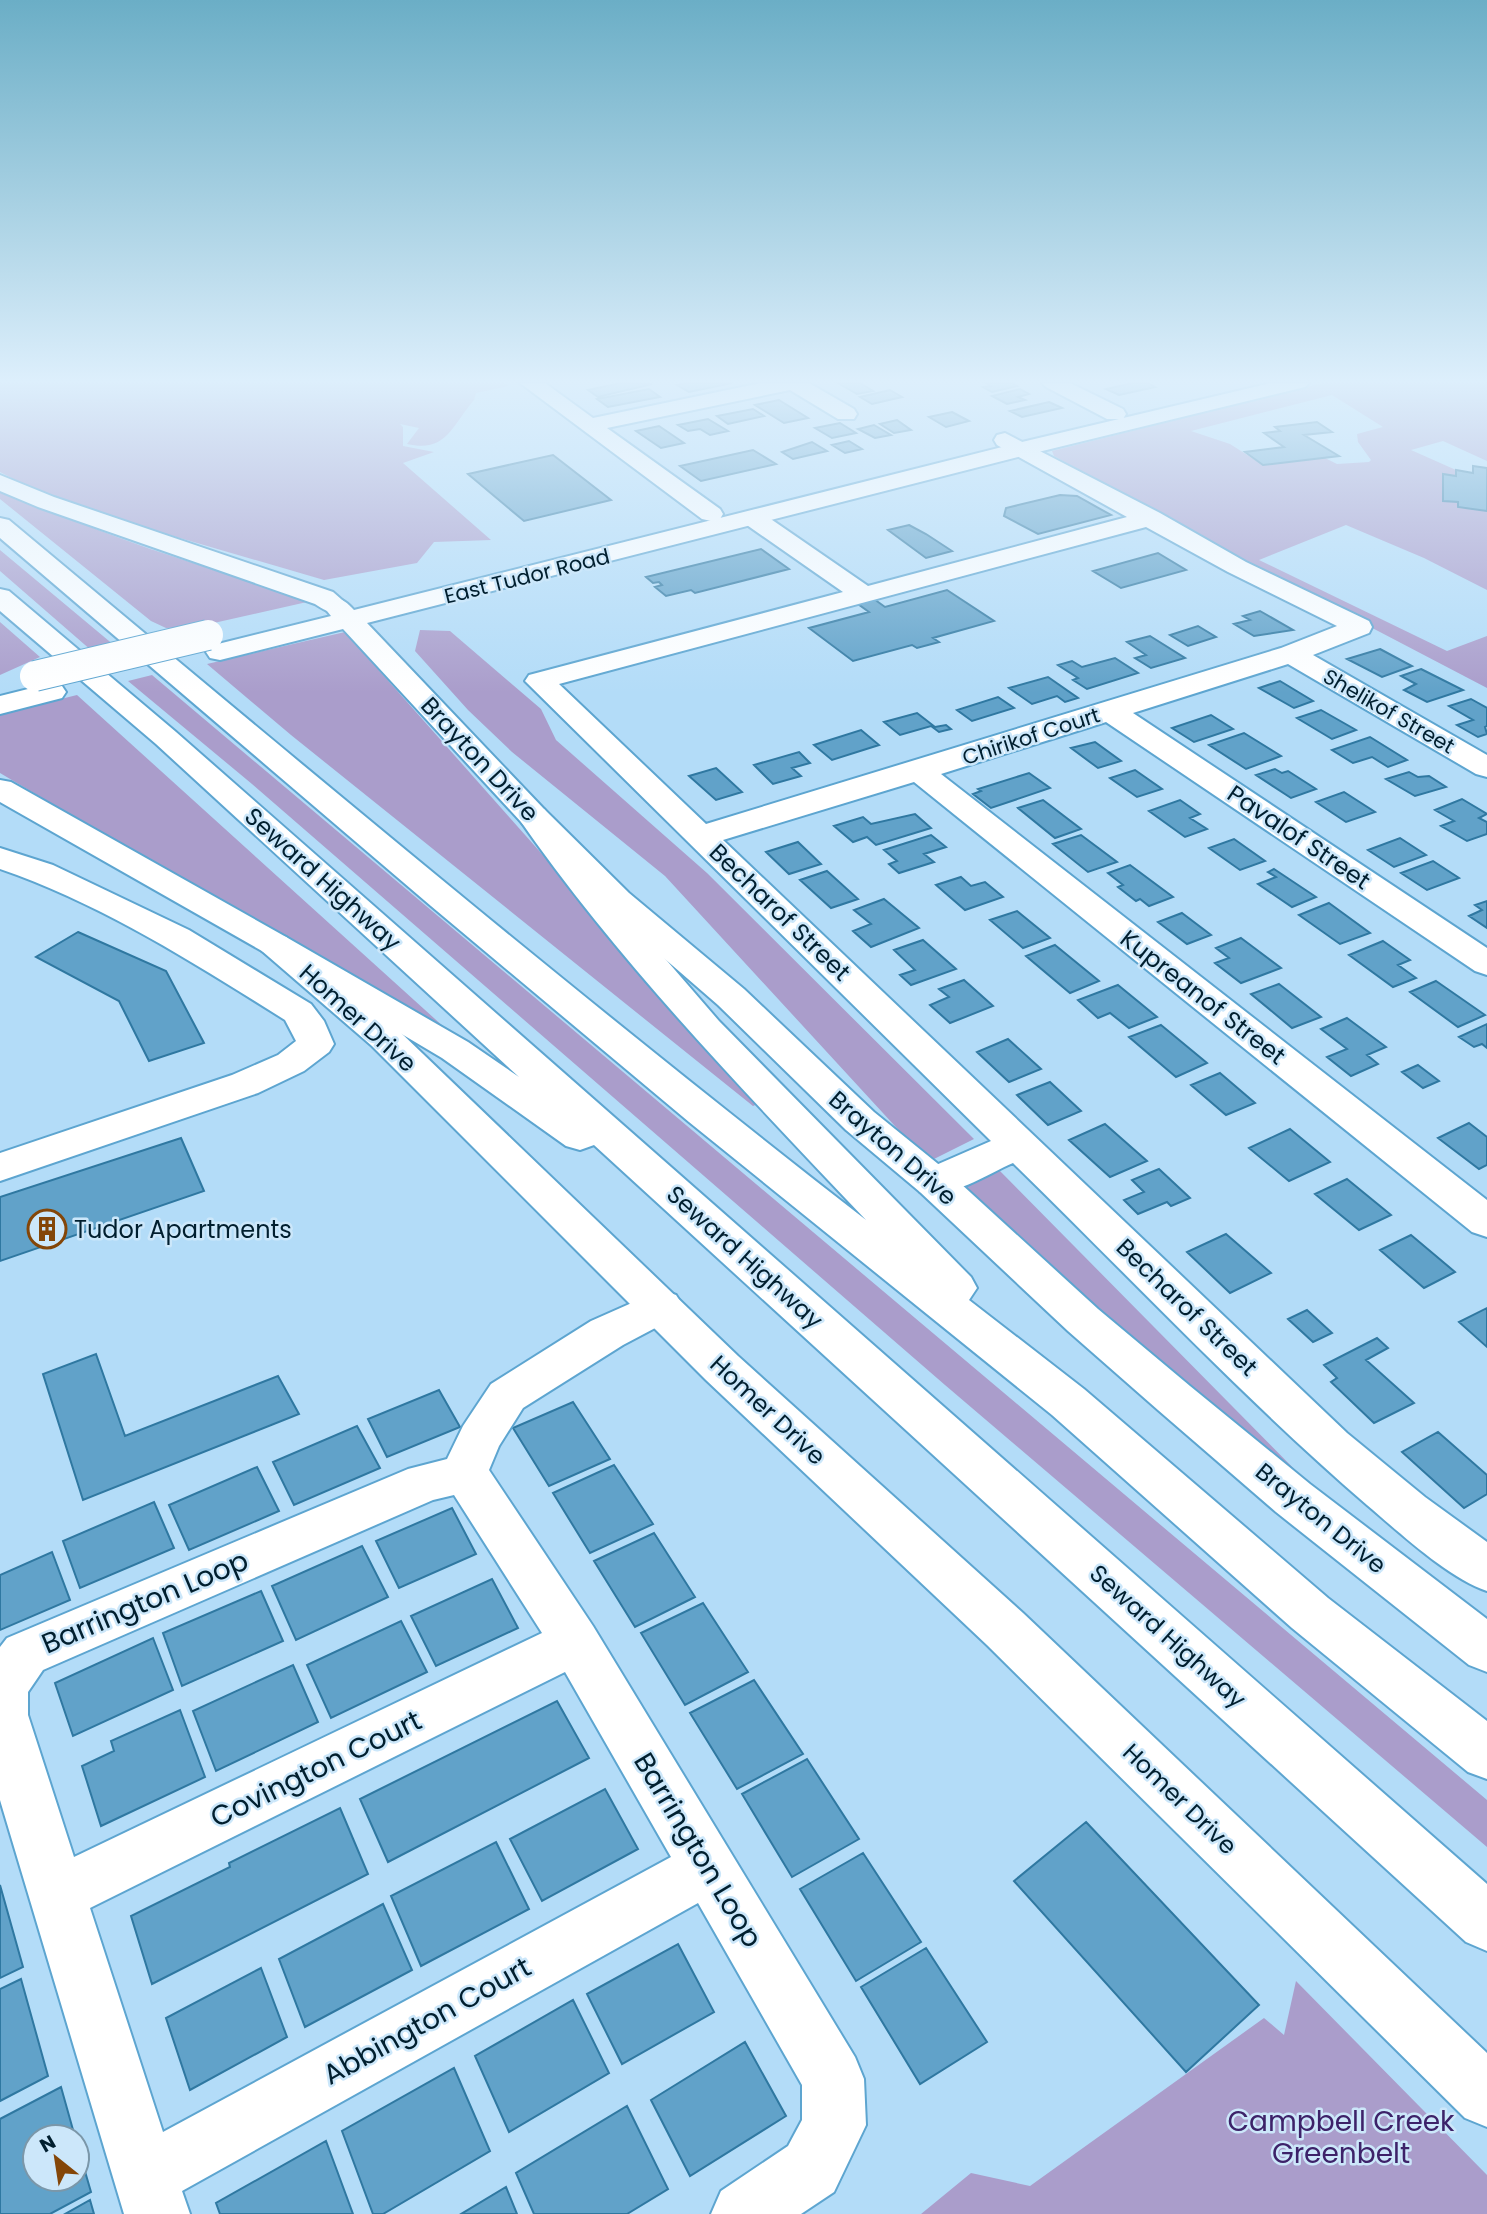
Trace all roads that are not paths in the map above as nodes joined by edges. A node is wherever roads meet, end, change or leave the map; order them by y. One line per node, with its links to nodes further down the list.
1 (10, 486): 12 (main road)
2 (673, 486): 6 (main road)
3 (833, 486): 6 (main road, East Tudor Road)
4 (866, 486): 7 (main road, East Tudor Road)
5 (1092, 486): 8 (main road)
6 (711, 514): 12 (main road, East Tudor Road)
7 (752, 518): 10 (main road); 12 (main road, East Tudor Road)
8 (1151, 518): 10 (main road, Becharof Street); 13 (main road, Chirikof Court)
9 (0, 525): 32 (main road)
10 (864, 594): 22 (main road, Becharof Street)
11 (0, 597): 30 (main road, Seward Highway)
12 (343, 613): 14 (main road, East Tudor Road); 21 (main road, Brayton Drive)
13 (1291, 654): 17 (main road, Chirikof Court); 18 (main road, Shelikof Street)
14 (44, 684): 15 (main road, East Tudor Road); 16 (main road, East Tudor Road)
15 (0, 685)
16 (0, 705)
17 (1110, 711): 19 (main road, Chirikof Court); 25 (main road, Pavalof Street)
18 (1487, 768)
19 (919, 771): 22 (main road, Chirikof Court); 29 (main road, Kupreanof Street)
20 (0, 789): 24 (main road, Homer Drive)
21 (533, 816): 28 (main road, Brayton Drive); 32 (main road)
22 (701, 836): 26 (main road, Becharof Street)
23 (0, 858): 27 (main road, Homer Drive)
24 (274, 944): 30 (main road); 31 (main road, Homer Drive)
25 (1487, 964)
26 (1019, 1144): 28 (main road); 34 (main road, Becharof Street)
27 (0, 1167)
28 (934, 1182): 36 (main road, Brayton Drive)
29 (1487, 1222)
30 (720, 1234): 40 (main road, Seward Highway)
31 (661, 1306): 33 (main road); 41 (main road, Homer Drive)
32 (1068, 1402): 37 (main road)
33 (464, 1474): 35 (main road, Barrington Loop); 39 (main road, Barrington Loop)
34 (1487, 1570)
35 (575, 1642): 38 (main road, Barrington Loop); 39 (main road, Covington Court)
36 (1487, 1649)
37 (1487, 1754)
38 (708, 1867): 42 (main road, Abbington Court); 43 (main road, Barrington Loop)
39 (57, 1895): 42 (main road, Barrington Loop)
40 (1487, 1922)
41 (1487, 2096)
42 (151, 2195)
43 (744, 2214)

